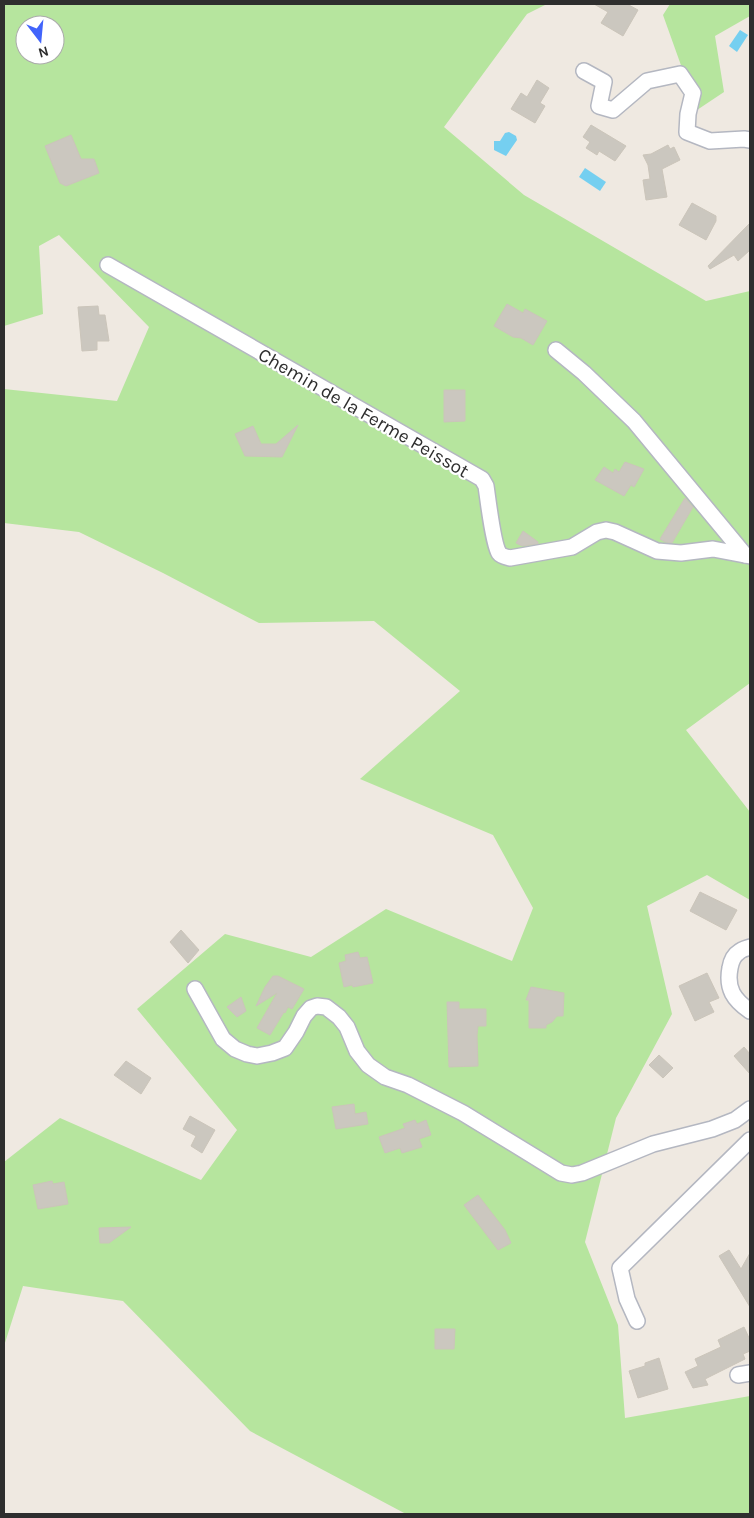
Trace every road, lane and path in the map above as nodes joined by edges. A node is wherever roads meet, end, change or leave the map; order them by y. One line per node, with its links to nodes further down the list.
1 (584, 71): 2 (street)
2 (750, 140)
3 (108, 266): 5 (street, Chemin de la Ferme Peissot)
4 (556, 350): 5 (street)
5 (748, 556)
6 (750, 946): 8 (street)
7 (195, 989): 9 (street)
8 (750, 1012)
9 (750, 1109)
10 (750, 1140): 11 (street)
11 (637, 1321)

